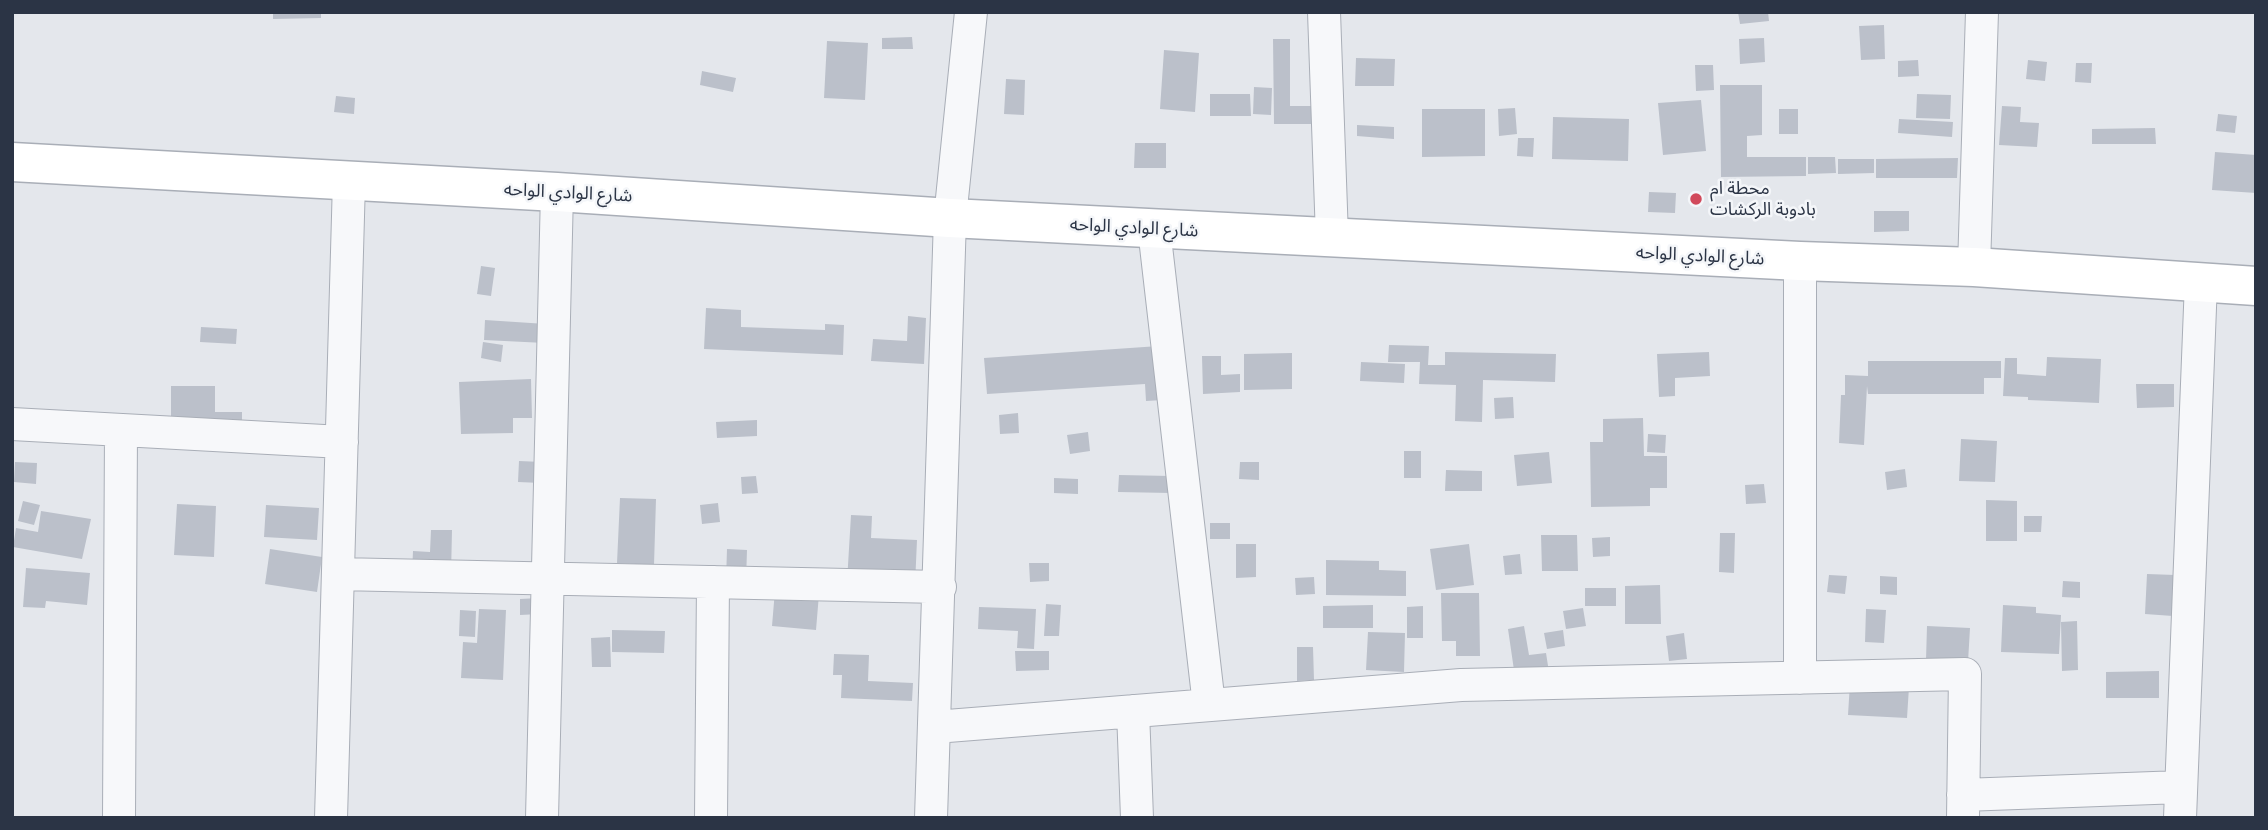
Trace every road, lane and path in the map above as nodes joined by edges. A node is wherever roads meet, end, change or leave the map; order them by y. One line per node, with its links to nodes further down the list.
1 (971, 12): 7 (street)
2 (1324, 12): 9 (street)
3 (1982, 12): 11 (street)
4 (12, 162): 5 (main road, شارع الوادي الواحه)
5 (349, 181): 6 (main road, شارع الوادي الواحه); 16 (street)
6 (556, 192): 7 (main road, شارع الوادي الواحه); 18 (street)
7 (950, 218): 8 (main road, شارع الوادي الواحه); 20 (street)
8 (1154, 229): 9 (main road, شارع الوادي الواحه); 22 (street)
9 (1332, 237): 10 (main road, شارع الوادي الواحه)
10 (1800, 261): 11 (main road, شارع الوادي الواحه); 21 (street)
11 (1974, 267): 12 (main road, شارع الوادي الواحه)
12 (2201, 282): 13 (main road, شارع الوادي الواحه); 25 (street)
13 (2256, 286)
14 (12, 424): 15 (street)
15 (121, 430): 16 (street); 27 (street)
16 (342, 442): 17 (street)
17 (338, 574): 18 (street); 28 (street)
18 (547, 579): 19 (street); 29 (street)
19 (713, 582): 20 (street); 30 (street)
20 (940, 587): 24 (street)
21 (1800, 678): 22 (street); 26 (street)
22 (1209, 705): 23 (street)
23 (1133, 711): 24 (street); 32 (street)
24 (935, 727): 31 (street)
25 (2180, 802): 26 (street)
26 (1963, 807)
27 (119, 818)
28 (331, 818)
29 (542, 818)
30 (711, 818)
31 (931, 818)
32 (1137, 818)

